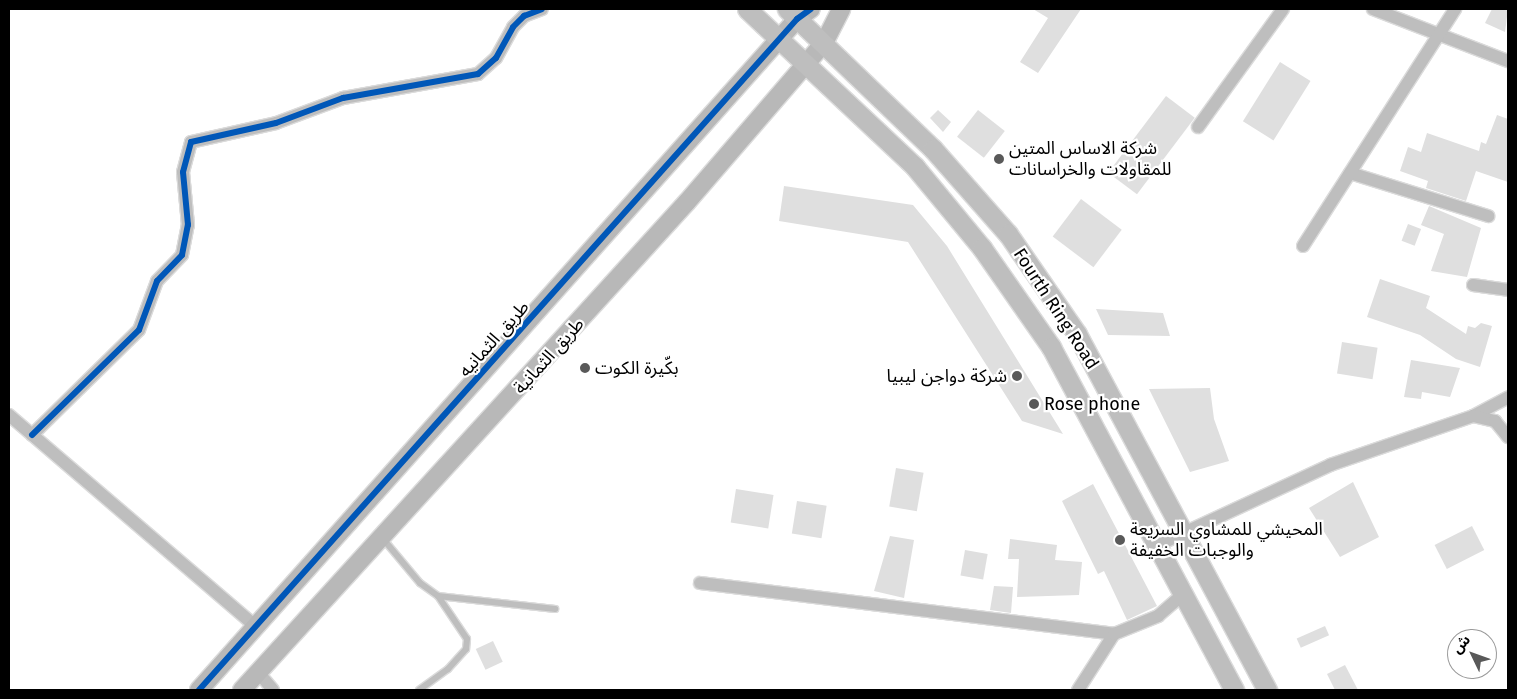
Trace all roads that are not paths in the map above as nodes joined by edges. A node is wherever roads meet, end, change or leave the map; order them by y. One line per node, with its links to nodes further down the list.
1 (542, 9): 22 (street)
2 (747, 9): 9 (main road, Fourth Ring Road)
3 (841, 9): 10 (street, طريق الثمانية)
4 (1283, 9): 13 (street)
5 (1373, 9): 8 (street)
6 (1455, 9): 8 (street)
7 (798, 12): 9 (street, طريق الثمانيه); 10 (main road, Fourth Ring Road)
8 (1438, 37): 11 (street); 14 (street)
9 (779, 39): 12 (main road, Fourth Ring Road); 31 (street, طريق الثمانيه)
10 (824, 43): 12 (street, طريق الثمانية); 24 (main road, Fourth Ring Road)
11 (1508, 61)
12 (806, 63): 25 (street, طريق الثمانية); 26 (main road, Fourth Ring Road)
13 (1198, 127)
14 (1350, 173): 15 (street); 16 (street)
15 (1488, 216)
16 (1303, 246)
17 (1473, 285): 18 (street)
18 (1508, 290)
19 (1508, 397): 21 (street)
20 (9, 415): 22 (street)
21 (1472, 416): 23 (street); 24 (street)
22 (32, 435): 31 (street)
23 (1508, 436)
24 (1184, 532): 26 (street); 40 (main road, Fourth Ring Road)
25 (384, 540): 29 (lane); 33 (street, طريق الثمانية)
26 (1158, 545): 28 (main road, Fourth Ring Road)
27 (700, 583): 32 (street)
28 (1183, 594): 32 (street); 39 (main road, Fourth Ring Road)
29 (438, 596): 30 (lane); 37 (lane)
30 (555, 610)
31 (256, 628): 34 (street, طريق الثمانيه)
32 (1114, 634): 38 (street)
33 (258, 672): 35 (street, طريق الثمانية); 36 (street)
34 (199, 690)
35 (242, 690)
36 (273, 690)
37 (419, 690)
38 (1078, 690)
39 (1234, 690)
40 (1267, 690)

